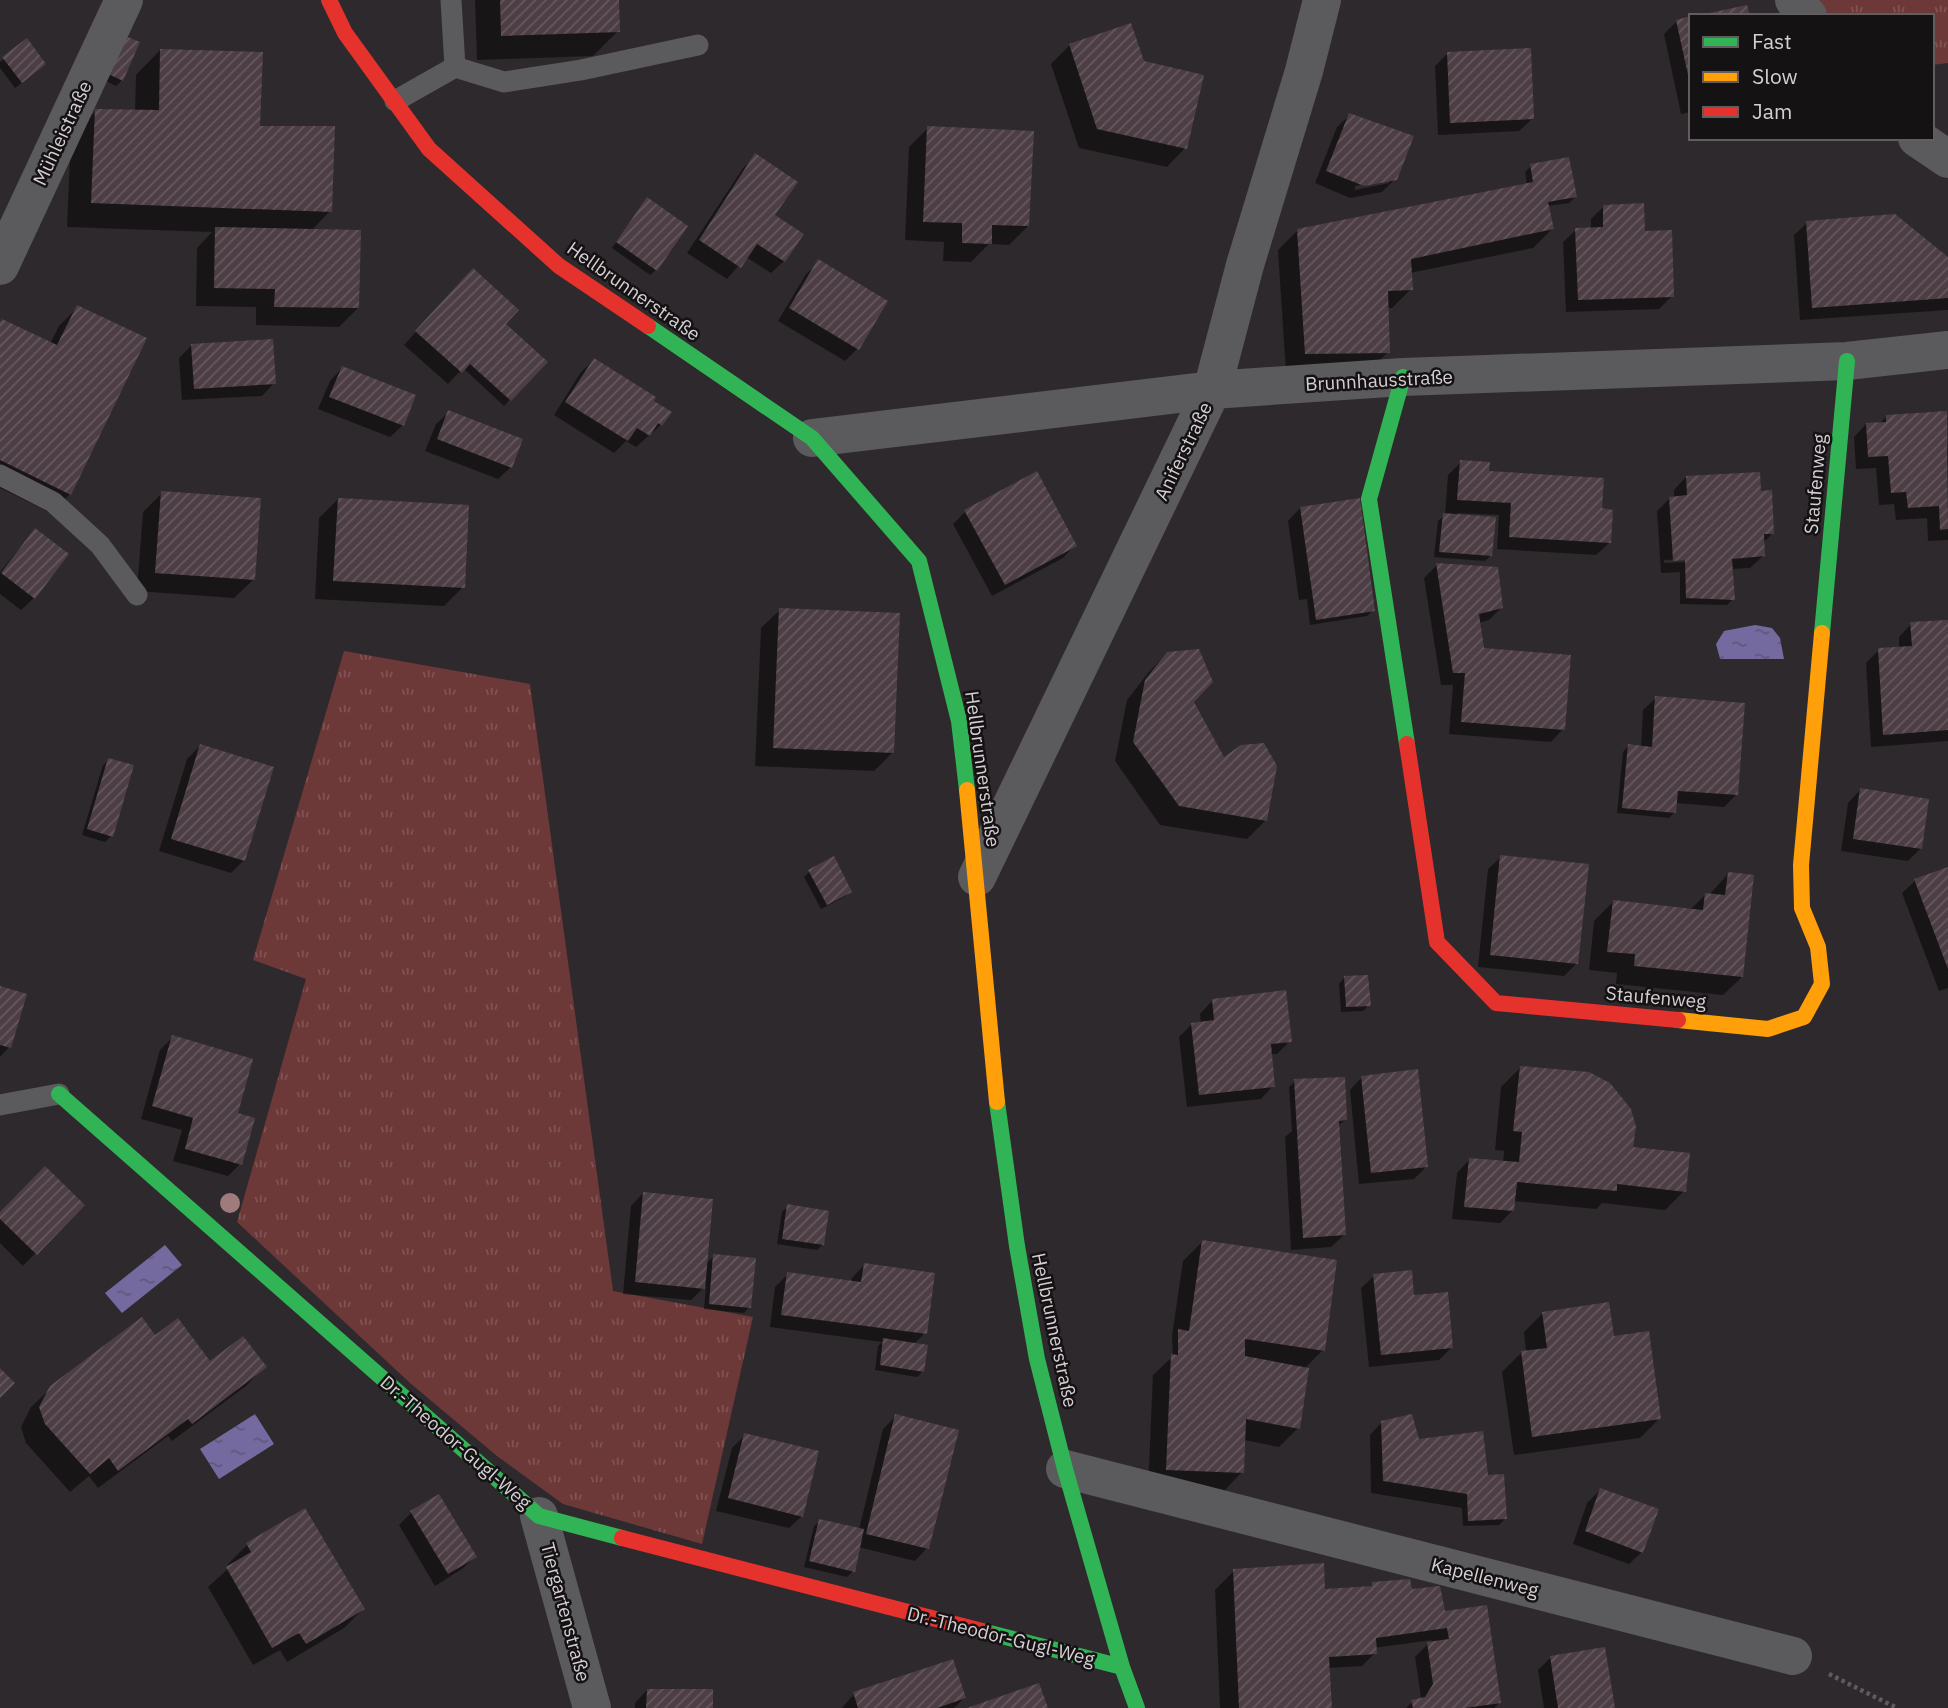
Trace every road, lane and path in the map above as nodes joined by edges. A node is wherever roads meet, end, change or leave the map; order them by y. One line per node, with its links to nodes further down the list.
1 (124, 0): 12 (street, Mühleistraße)
2 (329, 0): 9 (street, Hellbrunnerstraße)
3 (451, 0): 8 (lane)
4 (1322, 0): 16 (street, Aniferstraße)
5 (1794, 0): 6 (street)
6 (1806, 14)
7 (698, 45): 8 (lane)
8 (455, 67): 9 (lane)
9 (395, 101): 17 (street, Hellbrunnerstraße)
10 (1920, 140): 11 (street)
11 (1948, 159)
12 (0, 267)
13 (1948, 349): 14 (street, Brunnhausstraße)
14 (1847, 361): 15 (street, Brunnhausstraße); 15 (street, Staufenweg)
15 (1403, 377): 16 (street, Brunnhausstraße)
16 (1212, 390): 17 (street, Brunnhausstraße); 20 (street, Aniferstraße)
17 (812, 438): 20 (street, Hellbrunnerstraße)
18 (0, 475): 19 (lane)
19 (136, 595)
20 (977, 877): 23 (street, Hellbrunnerstraße)
21 (59, 1094): 22 (lane, Dr.-Theodor-Gugl-Weg); 24 (street, Dr.-Theodor-Gugl-Weg)
22 (0, 1105)
23 (1065, 1469): 25 (street, Kapellenweg); 26 (street, Hellbrunnerstraße)
24 (540, 1516): 26 (street, Dr.-Theodor-Gugl-Weg); 27 (street, Tiergartenstraße)
25 (1793, 1656): 29 (path)
26 (1122, 1667): 28 (street, Hellbrunnerstraße)
27 (592, 1708)
28 (1137, 1708)
29 (1897, 1708)

